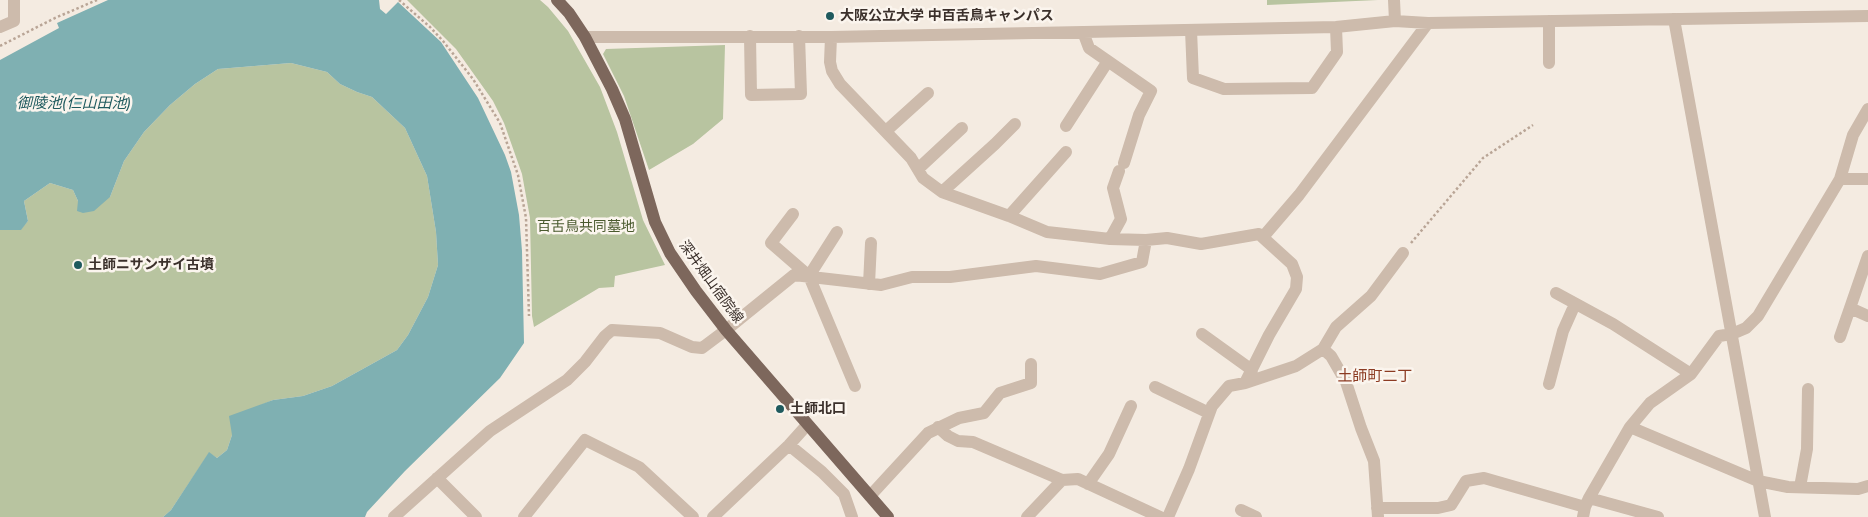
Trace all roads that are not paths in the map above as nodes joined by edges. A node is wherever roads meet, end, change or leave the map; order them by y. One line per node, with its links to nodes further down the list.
1 (14, 0): 9 (street)
2 (557, 0): 15 (main road, 深井畑山宿院線)
3 (1394, 0): 6 (street)
4 (1868, 16): 5 (street)
5 (1674, 19): 7 (street); 47 (street)
6 (1395, 21): 8 (street); 10 (street)
7 (1549, 21): 8 (street); 18 (street)
8 (1428, 23): 33 (street)
9 (0, 27)
10 (1336, 27): 11 (street); 11 (street)
11 (1191, 30): 12 (street)
12 (1083, 32): 16 (street); 17 (street)
13 (750, 36): 14 (street); 14 (street); 15 (street)
14 (800, 36): 16 (street)
15 (585, 37): 45 (main road, 深井畑山宿院線)
16 (831, 37): 24 (street)
17 (1108, 61): 22 (street); 34 (street)
18 (1549, 63)
19 (928, 93): 24 (street)
20 (1868, 109): 28 (street)
21 (1015, 124): 29 (street)
22 (1066, 126)
23 (962, 128): 26 (street)
24 (886, 131): 26 (street)
25 (1066, 152): 31 (street)
26 (918, 168): 29 (street)
27 (1868, 179): 28 (street)
28 (1840, 180): 47 (street)
29 (942, 192): 31 (street)
30 (793, 214): 39 (street)
31 (1009, 216): 34 (street)
32 (837, 232): 39 (street)
33 (1262, 237): 35 (street); 51 (street)
34 (1110, 239): 35 (street)
35 (1146, 240): 40 (street)
36 (871, 243): 40 (street)
37 (1403, 254): 49 (street)
38 (1868, 256): 43 (street)
39 (809, 276): 40 (street); 45 (street); 55 (street)
40 (869, 284)
41 (1556, 293): 42 (street)
42 (1576, 304): 52 (street); 54 (street)
43 (1850, 308): 44 (street); 48 (street)
44 (1868, 316)
45 (726, 330): 60 (main road, 深井畑山宿院線); 64 (street)
46 (1202, 334): 51 (street)
47 (1732, 334): 52 (street); 66 (street)
48 (1840, 337)
49 (1323, 349): 53 (street); 73 (street)
50 (1031, 364): 61 (street)
51 (1252, 370): 53 (street)
52 (1691, 374): 62 (street)
53 (1245, 383): 59 (street)
54 (1549, 384)
55 (855, 386)
56 (1155, 386): 59 (street)
57 (1808, 389): 69 (street)
58 (1132, 406): 67 (street)
59 (1209, 413): 83 (street)
60 (807, 425): 63 (street); 70 (main road, 深井畑山宿院線)
61 (938, 427): 65 (street); 70 (street)
62 (1630, 427): 66 (street); 71 (street)
63 (789, 445): 78 (street); 79 (street)
64 (437, 478): 74 (street); 75 (street)
65 (1062, 480): 67 (street); 81 (street)
66 (1758, 481): 69 (street); 86 (street)
67 (1088, 484): 82 (street)
68 (1868, 486): 69 (street)
69 (1800, 488)
70 (870, 496): 80 (main road, 深井畑山宿院線)
71 (1586, 507): 73 (street); 85 (street)
72 (1240, 510): 84 (street)
73 (1378, 512)
74 (394, 517)
75 (476, 517)
76 (524, 517): 77 (street)
77 (693, 517)
78 (713, 517)
79 (852, 517)
80 (888, 517)
81 (1027, 517)
82 (1160, 517)
83 (1168, 517)
84 (1256, 517)
85 (1658, 517)
86 (1765, 517)

